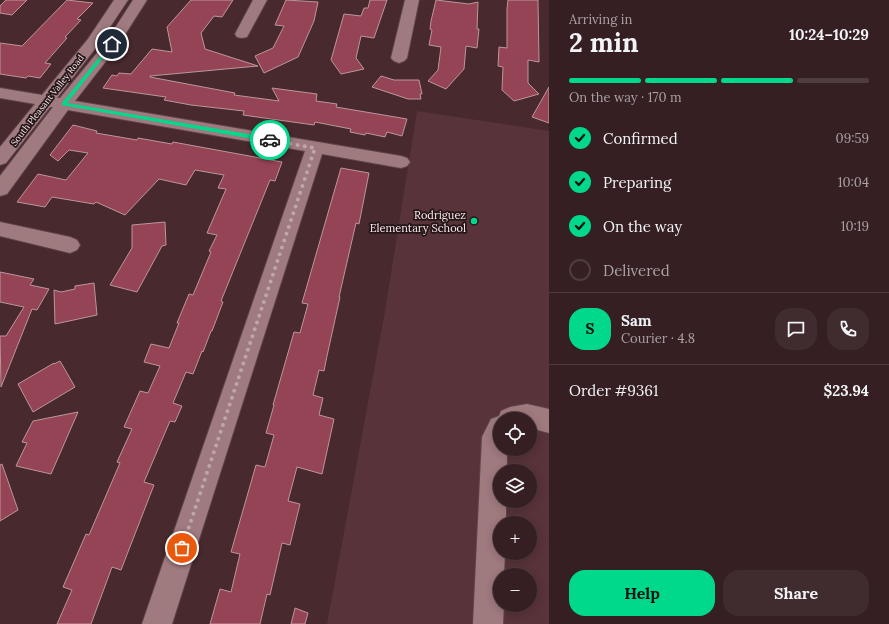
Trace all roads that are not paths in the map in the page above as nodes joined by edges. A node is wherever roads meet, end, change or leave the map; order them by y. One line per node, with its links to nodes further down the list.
1 (121, 0): 8 (street, South Pleasant Valley Road)
2 (140, 0): 9 (street, South Pleasant Valley Road)
3 (260, 0): 5 (street)
4 (412, 0): 6 (street)
5 (242, 34)
6 (399, 58)
7 (0, 93): 8 (street)
8 (46, 100): 9 (street); 11 (street, South Pleasant Valley Road)
9 (64, 104): 10 (street); 13 (street, South Pleasant Valley Road)
10 (315, 148): 12 (street); 19 (street)
11 (0, 159)
12 (401, 162)
13 (0, 189)
14 (0, 229): 15 (street)
15 (70, 245)
16 (537, 419): 17 (street)
17 (549, 422)
18 (494, 456): 20 (street)
19 (157, 624)
20 (488, 624)

